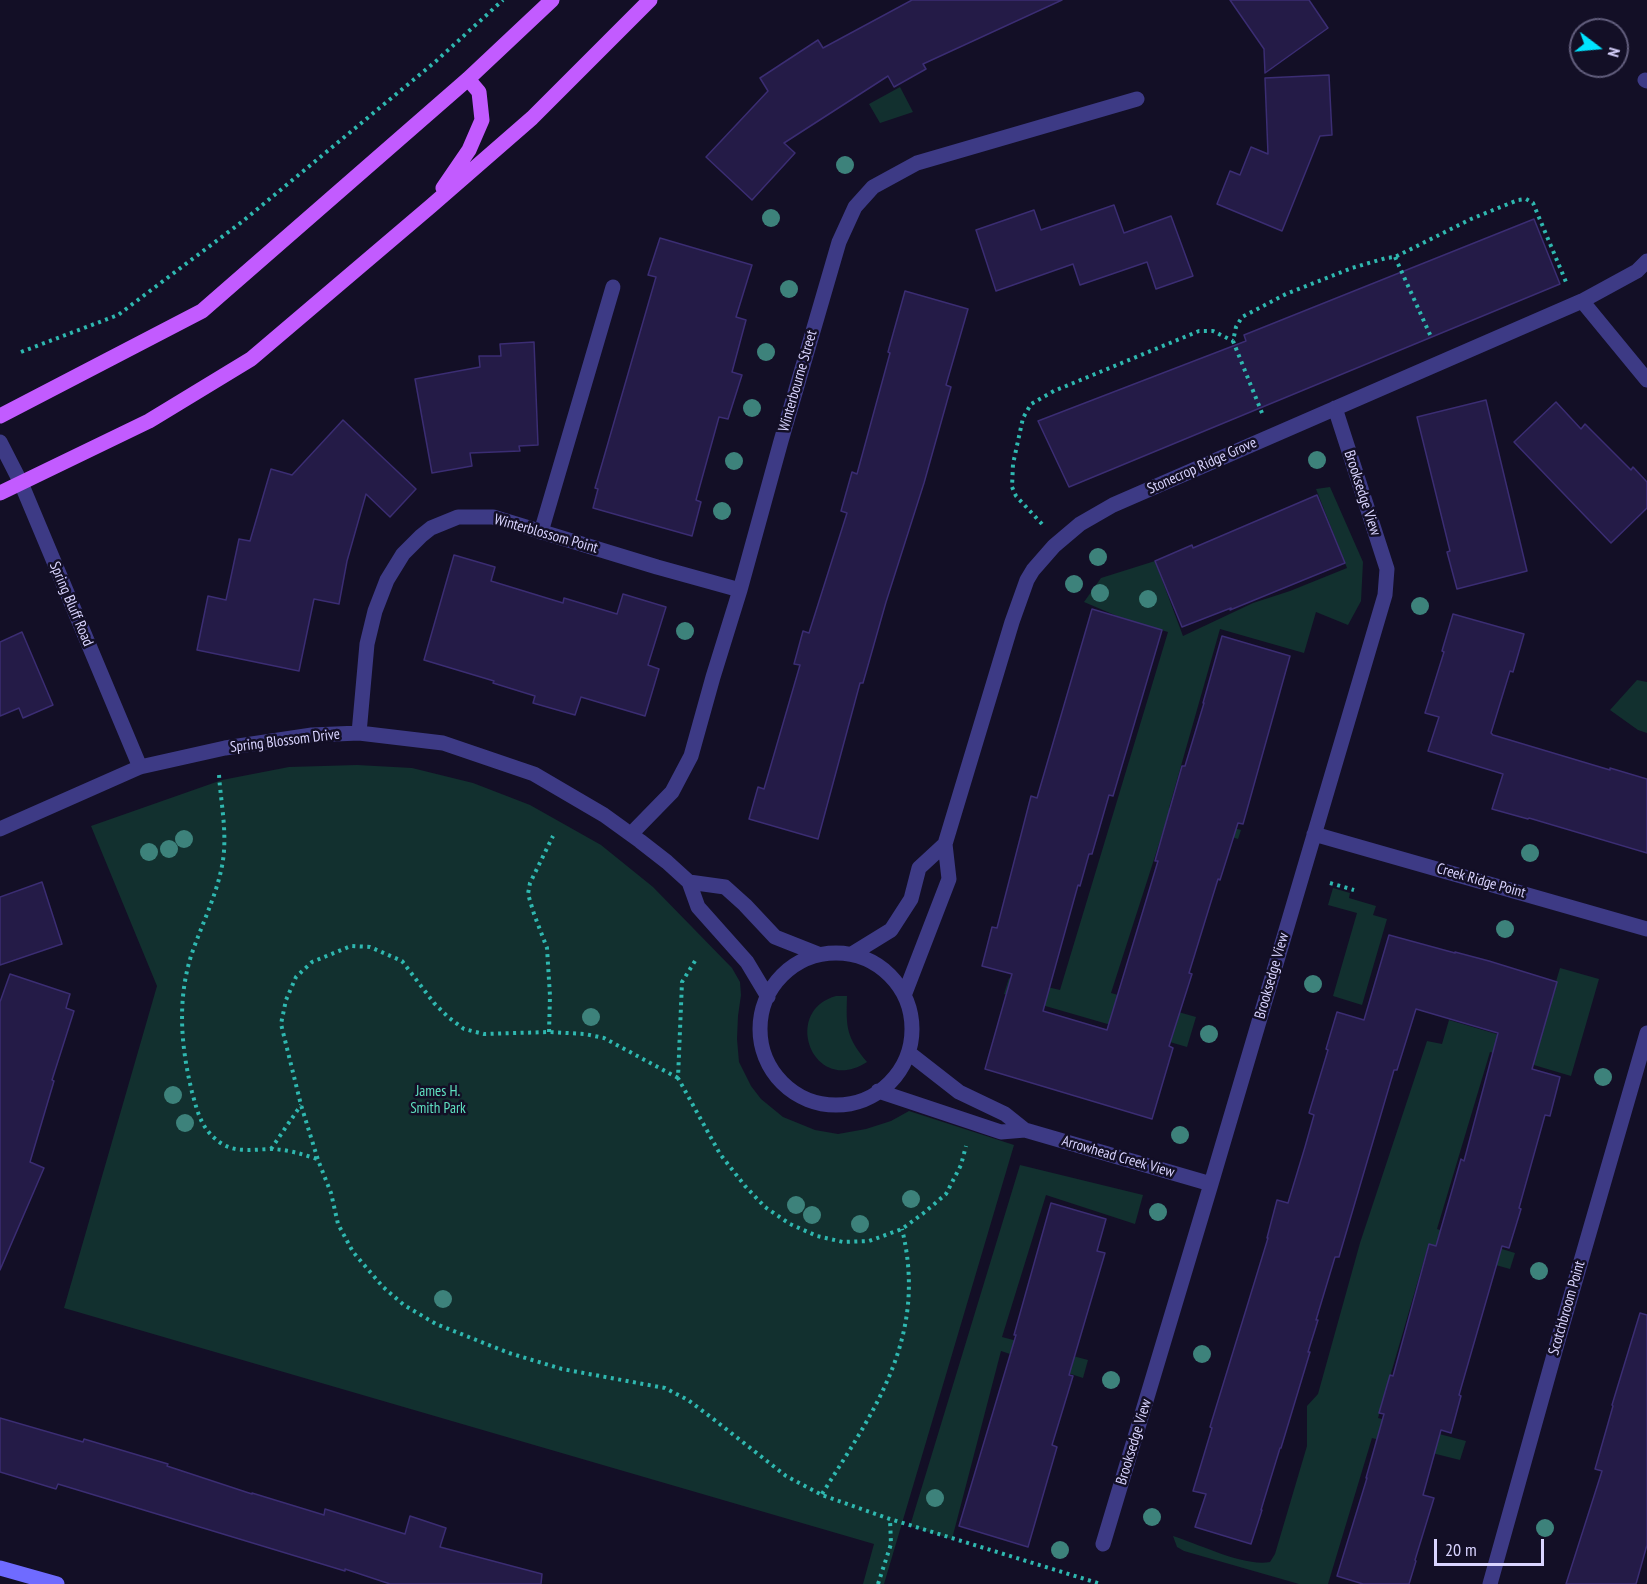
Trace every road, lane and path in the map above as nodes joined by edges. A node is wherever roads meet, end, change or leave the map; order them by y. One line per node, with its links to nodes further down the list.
1 (503, 0): 12 (path)
2 (552, 0): 4 (main road)
3 (650, 0): 6 (main road)
4 (468, 79): 6 (main road); 16 (main road)
5 (1137, 99): 23 (street, Winterbourne Street)
6 (431, 206): 19 (main road)
7 (1395, 257): 10 (path); 11 (path); 13 (path)
8 (1647, 261): 10 (street, Stonecrop Ridge Grove)
9 (613, 287): 21 (street)
10 (1582, 301): 13 (street, Stonecrop Ridge Grove); 14 (street)
11 (1233, 341): 17 (path); 22 (path)
12 (21, 352)
13 (1442, 362): 15 (street, Stonecrop Ridge Grove)
14 (1647, 380)
15 (1335, 408): 17 (street, Stonecrop Ridge Grove); 29 (street, Brooksedge View)
16 (0, 417)
17 (1272, 435): 22 (street, Stonecrop Ridge Grove)
18 (0, 442): 19 (street, Spring Bluff Road)
19 (21, 483): 20 (main road); 25 (street, Spring Bluff Road)
20 (0, 493)
21 (541, 532): 23 (street, Winterblossom Point); 24 (street, Winterblossom Point)
22 (1060, 540): 31 (street, Stonecrop Ridge Grove)
23 (740, 590): 28 (street, Winterbourne Street)
24 (359, 733): 25 (street, Spring Blossom Drive); 28 (street, Spring Blossom Drive)
25 (140, 767): 27 (street, Spring Blossom Drive)
26 (220, 790): 49 (path)
27 (0, 829)
28 (631, 834): 32 (street, Spring Blossom Drive)
29 (1314, 834): 35 (street, Creek Ridge Point); 51 (street, Brooksedge View)
30 (553, 836): 41 (path)
31 (945, 844): 37 (street); 39 (street, Stonecrop Ridge Grove)
32 (689, 882): 36 (street); 40 (street, Spring Blossom Drive)
33 (1330, 883): 34 (path)
34 (1354, 890)
35 (1647, 929)
36 (818, 954): 37 (street); 40 (street)
37 (852, 954): 39 (street)
38 (696, 961): 44 (path)
39 (905, 993): 43 (street)
40 (768, 997): 45 (street)
41 (549, 1032): 44 (path); 46 (path)
42 (1647, 1033): 60 (street, Scotchbroom Point)
43 (909, 1053): 45 (street); 47 (street, Arrowhead Creek View)
44 (678, 1078): 52 (path)
45 (878, 1091): 47 (street, Arrowhead Creek View)
46 (301, 1104): 49 (path); 50 (path)
47 (1024, 1130): 51 (street, Arrowhead Creek View)
48 (968, 1141): 52 (path)
49 (271, 1149): 50 (path)
50 (318, 1160): 53 (path)
51 (1211, 1184): 55 (street, Brooksedge View)
52 (902, 1229): 53 (path)
53 (822, 1495): 54 (path)
54 (890, 1519): 58 (path); 59 (path)
55 (1103, 1544)
56 (0, 1568): 57 (street)
57 (57, 1584)
58 (878, 1584)
59 (1101, 1584)
60 (1490, 1584)

